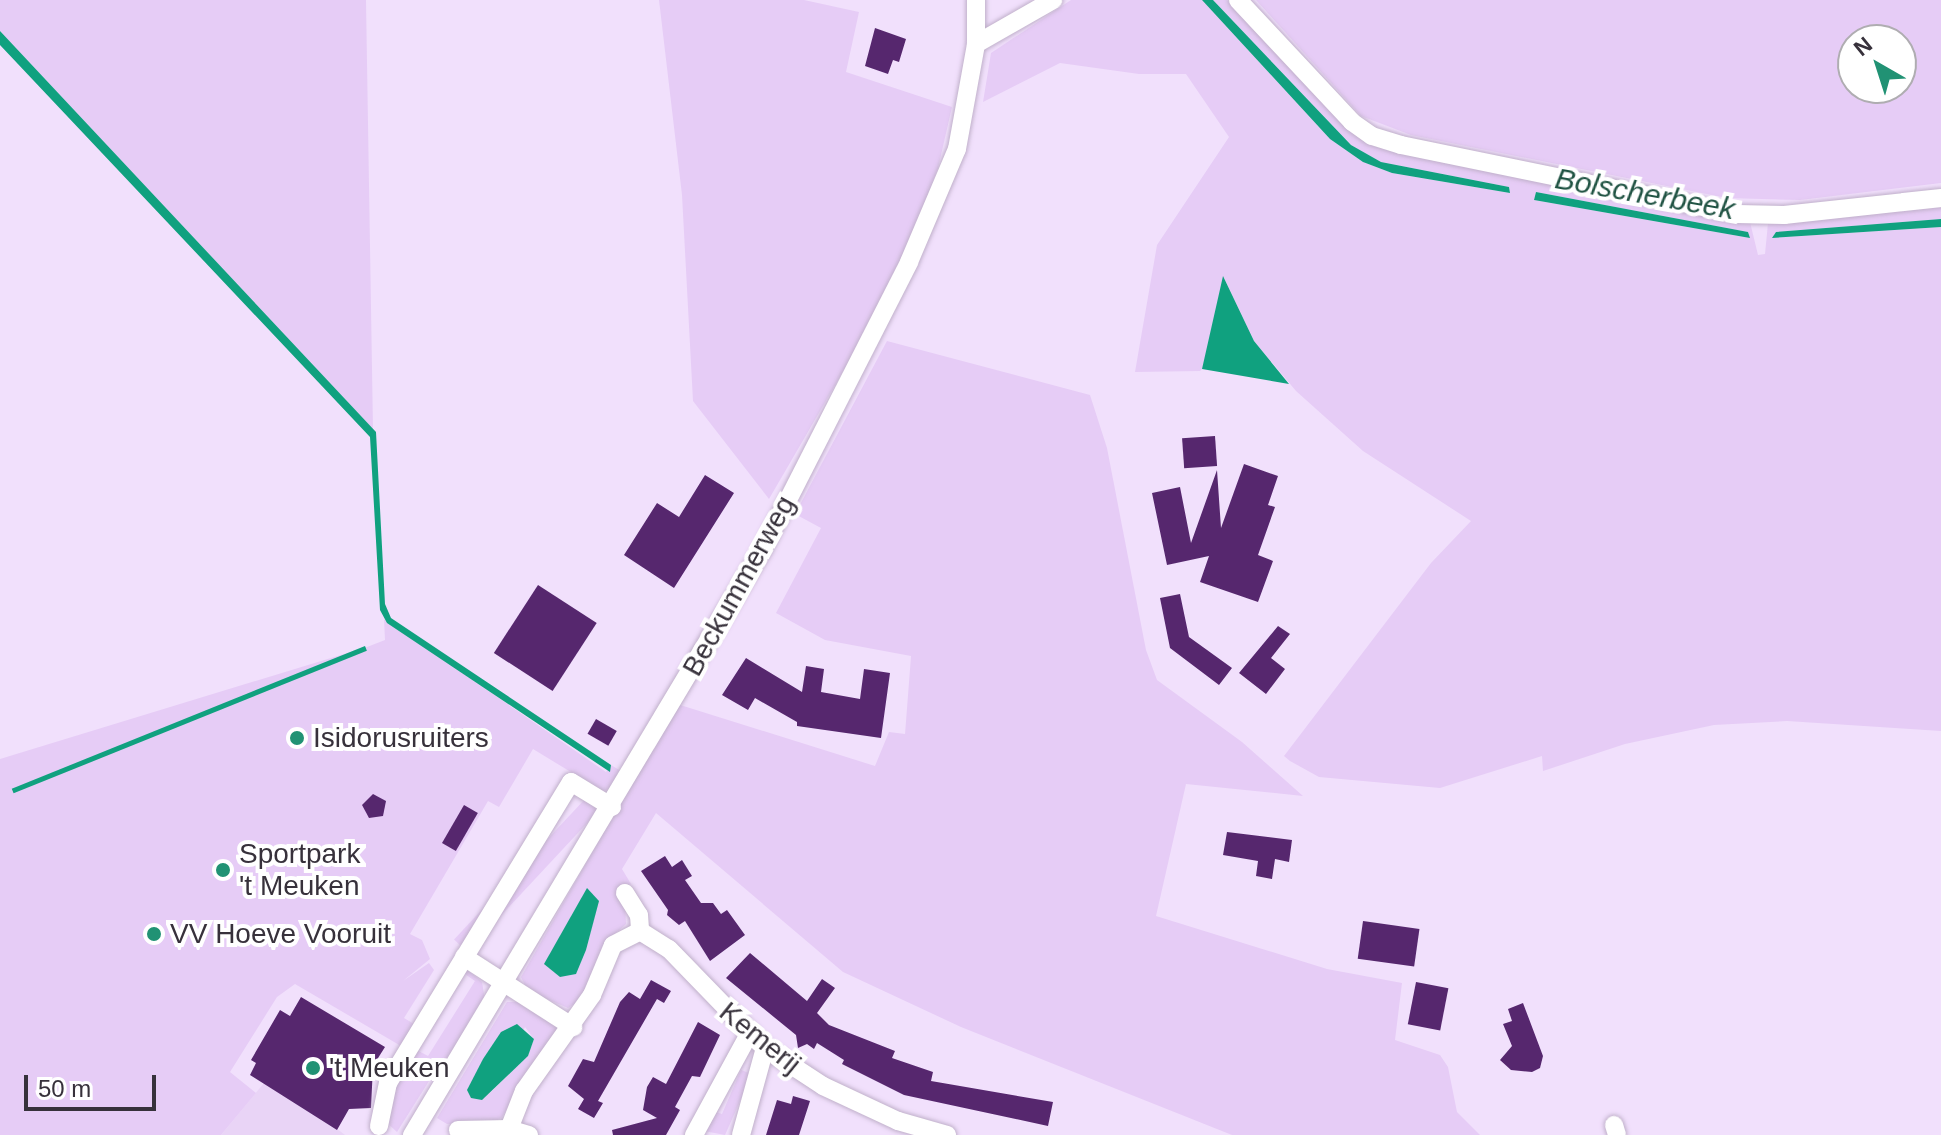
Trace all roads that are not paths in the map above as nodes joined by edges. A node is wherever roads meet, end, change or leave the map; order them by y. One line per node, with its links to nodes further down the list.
1 (976, 0): 4 (street, Beckummerweg)
2 (1053, 0): 4 (street)
3 (1238, 0): 5 (street)
4 (976, 44): 6 (street, Beckummerweg)
5 (1941, 198)
6 (612, 807): 9 (street); 10 (street, Beckummerweg)
7 (625, 893): 8 (street)
8 (640, 931): 11 (street); 12 (street, Kemerij)
9 (464, 957): 10 (street); 14 (street)
10 (506, 985): 11 (street); 18 (street, Beckummerweg)
11 (573, 1027): 16 (street)
12 (749, 1034): 13 (street, Kemerij); 20 (street)
13 (765, 1048): 15 (street, Kemerij); 21 (street)
14 (379, 1126)
15 (897, 1128): 22 (street, Kemerij)
16 (509, 1129): 17 (street); 19 (street)
17 (458, 1130)
18 (412, 1135)
19 (529, 1135)
20 (694, 1135)
21 (741, 1135)
22 (947, 1135)

